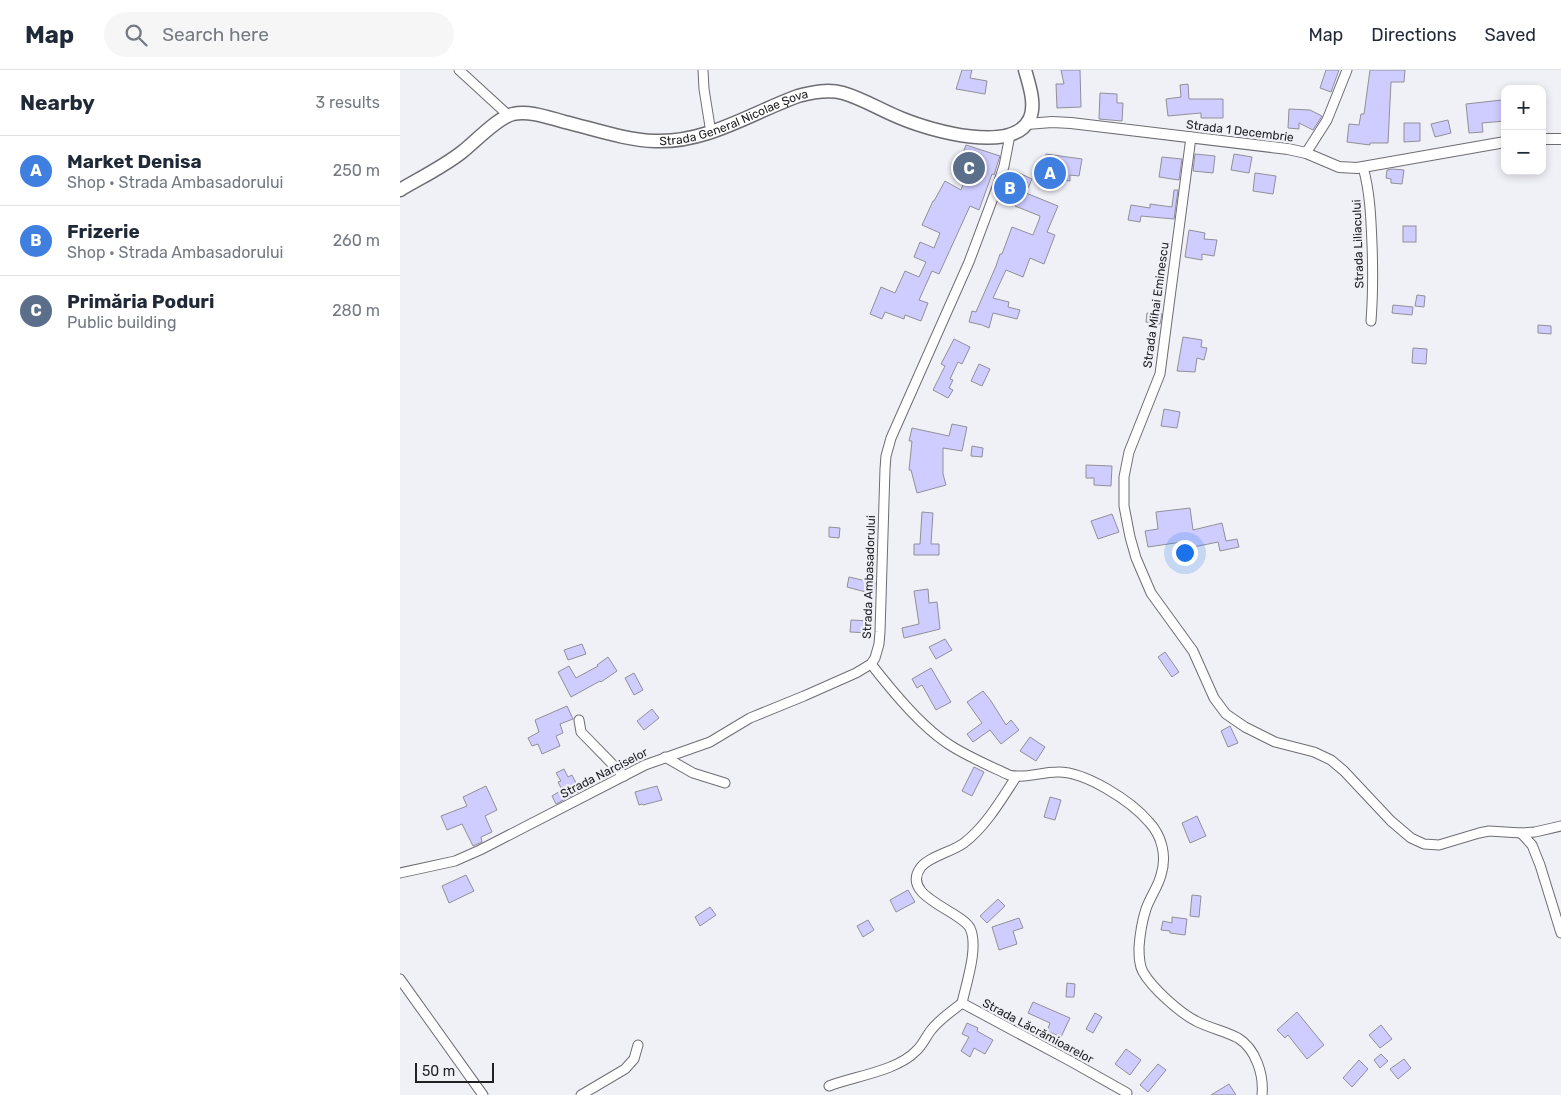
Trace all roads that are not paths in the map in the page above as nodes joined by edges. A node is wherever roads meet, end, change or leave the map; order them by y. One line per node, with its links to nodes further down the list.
1 (459, 70): 5 (street)
2 (703, 70): 7 (street)
3 (1026, 70): 6 (main road)
4 (1346, 70): 13 (street)
5 (508, 115): 7 (main road, Strada General Nicolae Șova); 15 (main road)
6 (1027, 124): 8 (main road, Strada General Nicolae Șova); 9 (street, Strada 1 Decembrie)
7 (711, 133): 8 (main road, Strada General Nicolae Șova)
8 (1010, 135): 17 (street, Strada Ambasadorului)
9 (1191, 138): 13 (street, Strada 1 Decembrie); 24 (street, Strada Mihai Eminescu)
10 (1561, 139): 11 (street)
11 (1546, 140)
12 (1501, 143): 14 (street, Strada 1 Decembrie)
13 (1306, 153): 14 (street, Strada 1 Decembrie)
14 (1363, 167): 16 (street, Strada Liliacului)
15 (400, 190)
16 (1371, 321)
17 (871, 664): 19 (street, Strada Narciselor); 21 (street)
18 (579, 720): 20 (street)
19 (664, 757): 20 (street, Strada Narciselor); 22 (street)
20 (624, 776): 25 (street, Strada Narciselor)
21 (1016, 777): 28 (street); 34 (street)
22 (725, 783)
23 (1561, 826): 24 (street, Strada Mihai Eminescu)
24 (1522, 834): 26 (street)
25 (400, 873)
26 (1561, 932)
27 (400, 979): 32 (street)
28 (962, 1003): 30 (street); 31 (street, Strada Lăcrămioarelor)
29 (638, 1045): 33 (street)
30 (829, 1086)
31 (1128, 1093)
32 (483, 1095)
33 (581, 1095)
34 (1262, 1095)

